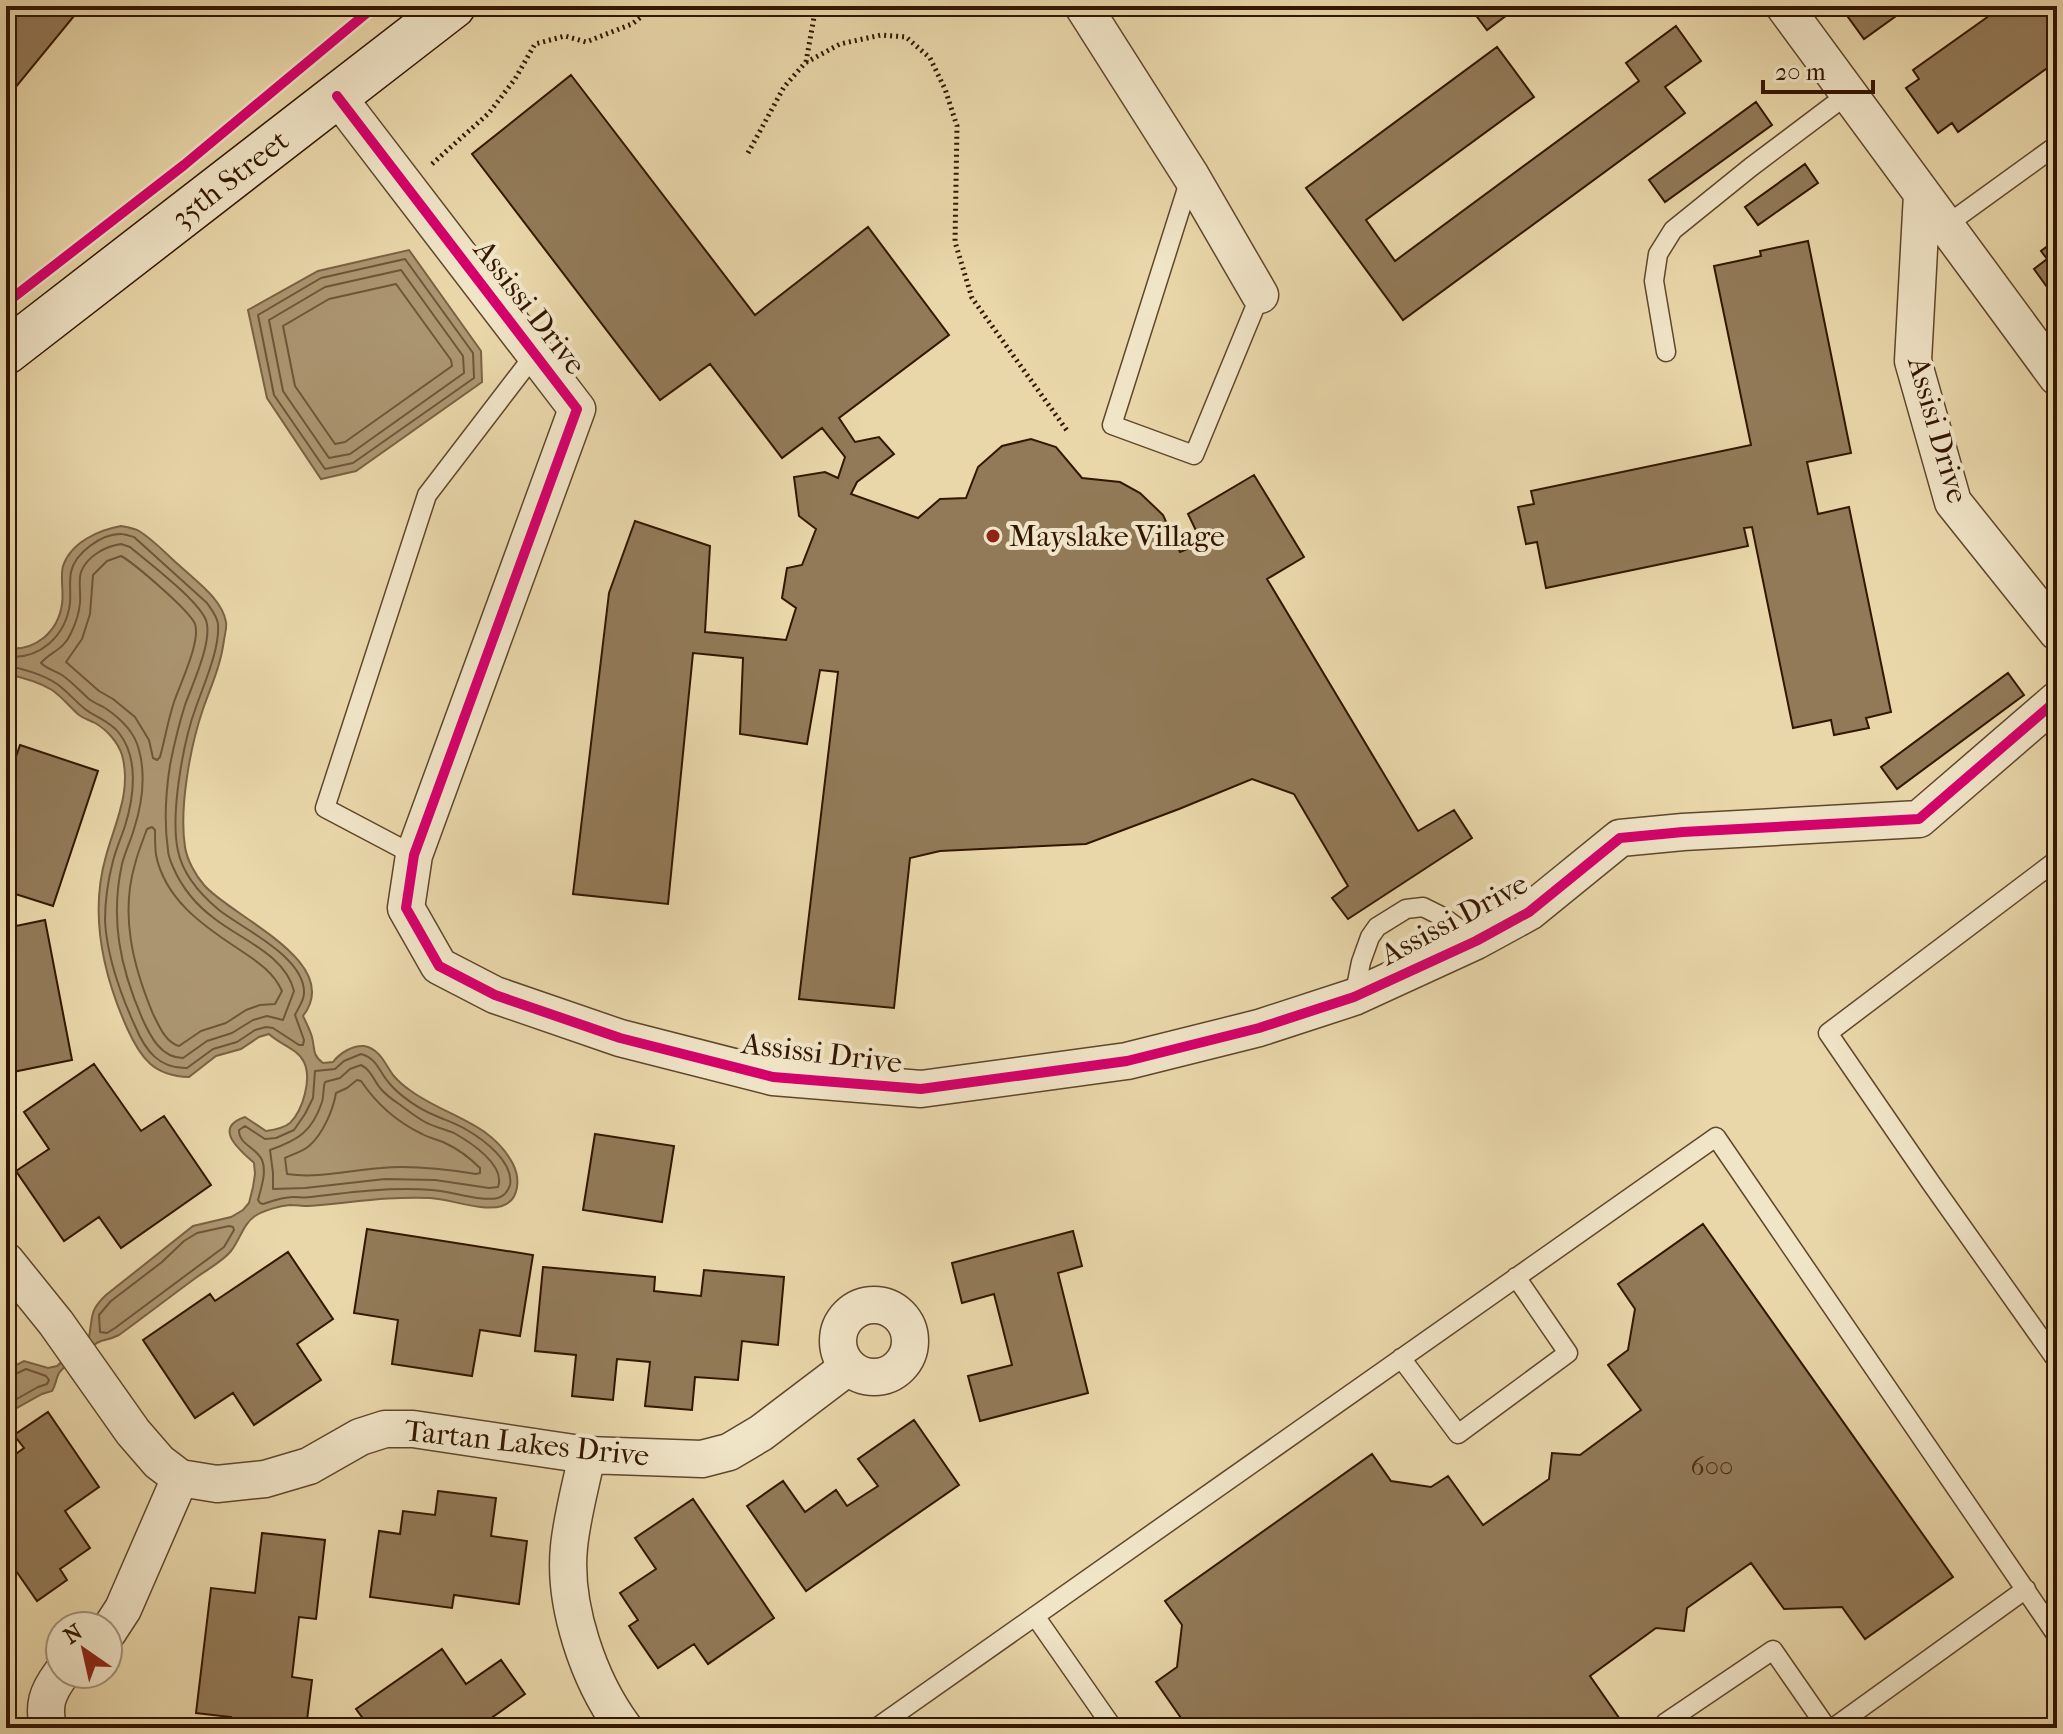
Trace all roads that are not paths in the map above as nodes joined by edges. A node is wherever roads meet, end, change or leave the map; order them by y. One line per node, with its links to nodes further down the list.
1 (453, 6): 5 (street, 35th Street)
2 (1083, 6): 7 (street)
3 (1784, 6): 4 (street)
4 (1848, 94): 8 (street); 12 (lane)
5 (337, 96): 11 (street, 35th Street); 13 (street, Assissi Drive)
6 (2057, 145): 9 (lane)
7 (1191, 176): 10 (street); 10 (lane)
8 (1922, 194): 9 (street); 15 (street, Assisi Drive)
9 (1945, 226): 14 (street)
10 (1260, 295)
11 (6, 352)
12 (1666, 352)
13 (535, 354): 17 (street, Assissi Drive); 17 (lane)
14 (2057, 377)
15 (2057, 632)
16 (2057, 700): 19 (street, Assissi Drive)
17 (414, 855): 20 (street, Assissi Drive)
18 (2057, 860): 24 (lane)
19 (1476, 941): 20 (street, Assissi Drive); 20 (lane)
20 (1354, 997)
21 (6, 1261): 27 (street)
22 (1516, 1277): 23 (lane); 23 (lane); 28 (lane)
23 (1401, 1358): 30 (lane)
24 (2057, 1361)
25 (848, 1367): 26 (street, Tartan Lakes Drive)
26 (587, 1455): 27 (street, Tartan Lakes Drive); 34 (street)
27 (180, 1478): 29 (street)
28 (2026, 1589): 31 (lane); 39 (lane)
29 (122, 1610)
30 (1035, 1616): 35 (lane); 36 (lane)
31 (2057, 1636)
32 (51, 1690): 33 (street)
33 (48, 1728)
34 (624, 1728)
35 (876, 1728)
36 (1113, 1728)
37 (1669, 1728): 38 (lane)
38 (1827, 1728)
39 (1833, 1728)

